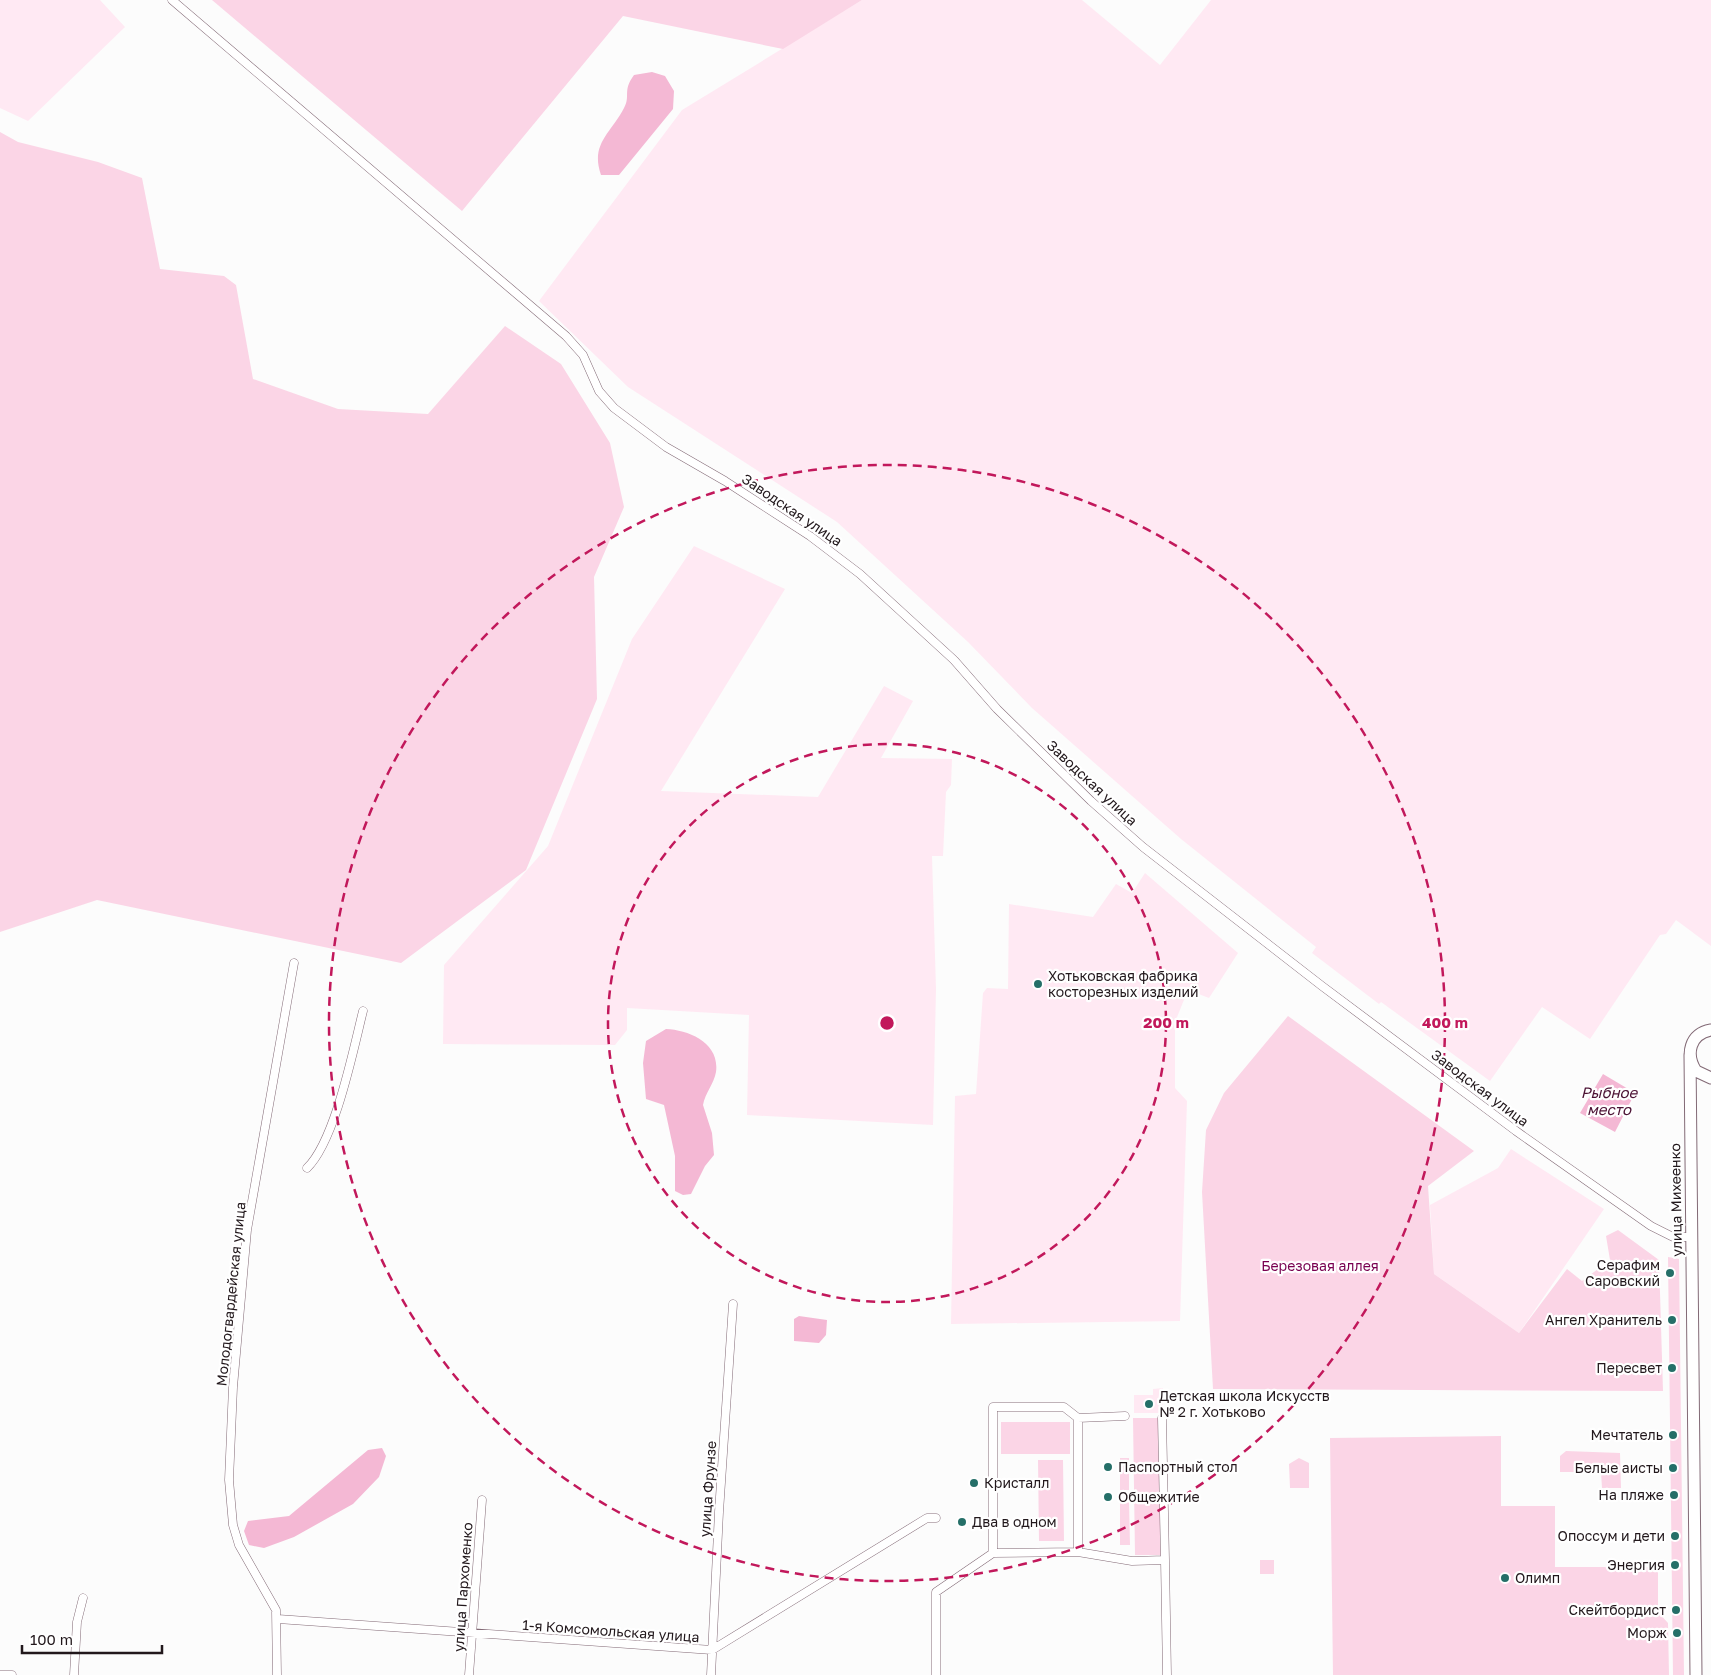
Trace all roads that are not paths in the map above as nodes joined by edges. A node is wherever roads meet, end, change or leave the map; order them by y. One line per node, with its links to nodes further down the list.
1 (172, 0): 9 (street, Заводская улица)
2 (294, 964): 20 (street, Молодогвардейская улица)
3 (363, 1011): 8 (street)
4 (1711, 1030): 5 (street)
5 (1690, 1056): 6 (street); 7 (street, улица Михеенко)
6 (1711, 1078): 7 (street)
7 (1690, 1103): 9 (street, улица Михеенко)
8 (307, 1168)
9 (1692, 1237): 31 (street, улица Михеенко)
10 (733, 1304): 22 (street, улица Фрунзе)
11 (1125, 1416): 12 (street)
12 (1078, 1418): 16 (street); 17 (street)
13 (1162, 1418): 18 (street)
14 (482, 1500): 21 (street, улица Пархоменко)
15 (936, 1518): 22 (street, 1-я Комсомольская улица)
16 (1078, 1552): 17 (street); 18 (street)
17 (993, 1553): 29 (street)
18 (1165, 1560): 30 (street)
19 (83, 1598): 25 (street)
20 (278, 1619): 21 (street, 1-я Комсомольская улица); 26 (street)
21 (472, 1634): 22 (street, 1-я Комсомольская улица); 27 (street, улица Пархоменко)
22 (712, 1650): 28 (street, улица Фрунзе)
23 (0, 1674): 24 (street)
24 (12, 1675)
25 (74, 1675)
26 (277, 1675)
27 (469, 1675)
28 (712, 1675)
29 (936, 1675)
30 (1167, 1675)
31 (1696, 1675)

